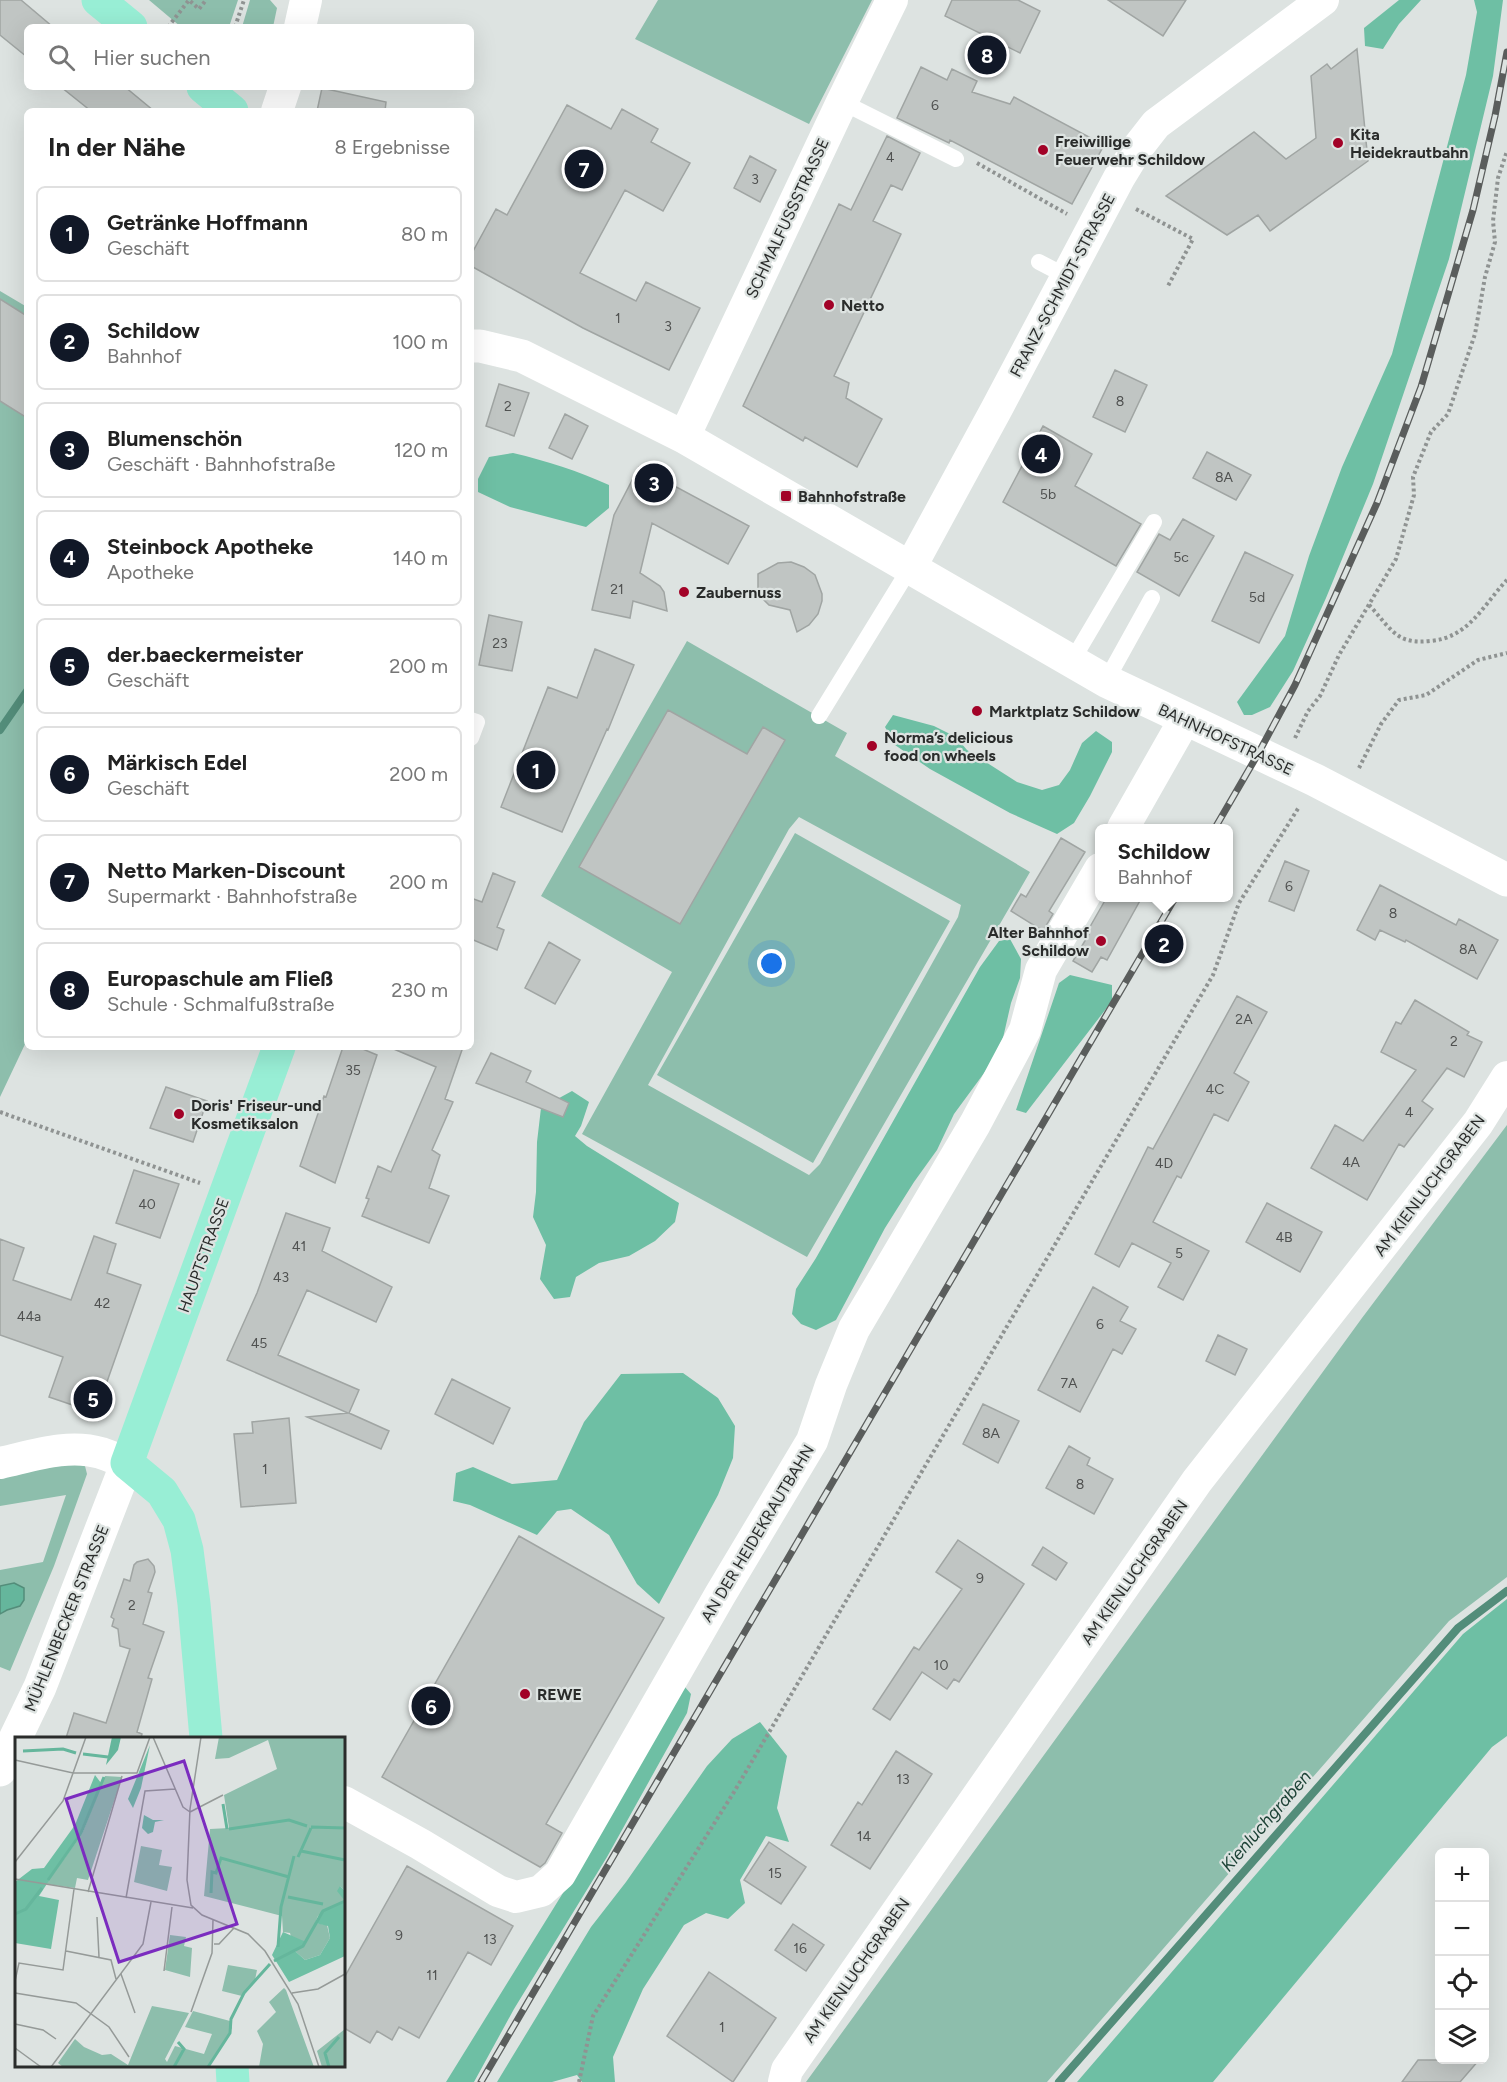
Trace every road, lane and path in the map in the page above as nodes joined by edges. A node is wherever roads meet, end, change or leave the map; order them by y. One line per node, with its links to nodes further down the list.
1 (98, 0): 7 (main road)
2 (206, 0): 8 (path)
3 (244, 0): 9 (path)
4 (306, 0): 10 (street)
5 (892, 0): 13 (street, SCHMALFUSSSTRASSE)
6 (1323, 0): 20 (street, FRANZ-SCHMIDT-STRASSE)
7 (127, 24)
8 (170, 24)
9 (236, 24)
10 (301, 24)
11 (207, 90): 14 (main road)
12 (284, 90): 15 (street)
13 (842, 102): 17 (lane); 23 (street, SCHMALFUSSSTRASSE)
14 (228, 108)
15 (278, 108)
16 (1507, 151): 28 (path)
17 (956, 159)
18 (978, 164): 20 (path)
19 (1130, 206): 21 (path)
20 (1092, 228): 25 (street, FRANZ-SCHMIDT-STRASSE)
21 (1168, 286)
22 (474, 346): 23 (street, BAHNHOFSTRASSE)
23 (684, 436): 25 (street, BAHNHOFSTRASSE)
24 (1154, 522): 30 (lane)
25 (910, 568): 30 (street, BAHNHOFSTRASSE); 32 (lane)
26 (1507, 580): 28 (path)
27 (1152, 598): 31 (lane)
28 (1369, 605): 34 (path)
29 (1507, 653): 35 (path)
30 (1072, 661): 31 (street, BAHNHOFSTRASSE)
31 (1106, 681): 33 (street, BAHNHOFSTRASSE)
32 (819, 717)
33 (1185, 719): 37 (street); 39 (street, BAHNHOFSTRASSE)
34 (1295, 739)
35 (1359, 768)
36 (1299, 807): 53 (path)
37 (1125, 824)
38 (1095, 877): 50 (street, AN DER HEIDEKRAUTBAHN)
39 (1507, 880)
40 (278, 1050): 43 (main road, HAUPTSTRASSE)
41 (1507, 1077): 54 (street, AM KIENLUCHGRABEN)
42 (0, 1113): 43 (path)
43 (226, 1192): 45 (main road, HAUPTSTRASSE)
44 (0, 1463): 45 (street)
45 (127, 1463): 46 (street, MÜHLENBECKER STRASSE); 47 (main road)
46 (16, 1737)
47 (206, 1737)
48 (15, 1739): 49 (street, MÜHLENBECKER STRASSE)
49 (0, 1770)
50 (345, 1803)
51 (232, 2067): 52 (main road)
52 (233, 2082)
53 (579, 2082)
54 (784, 2082)

